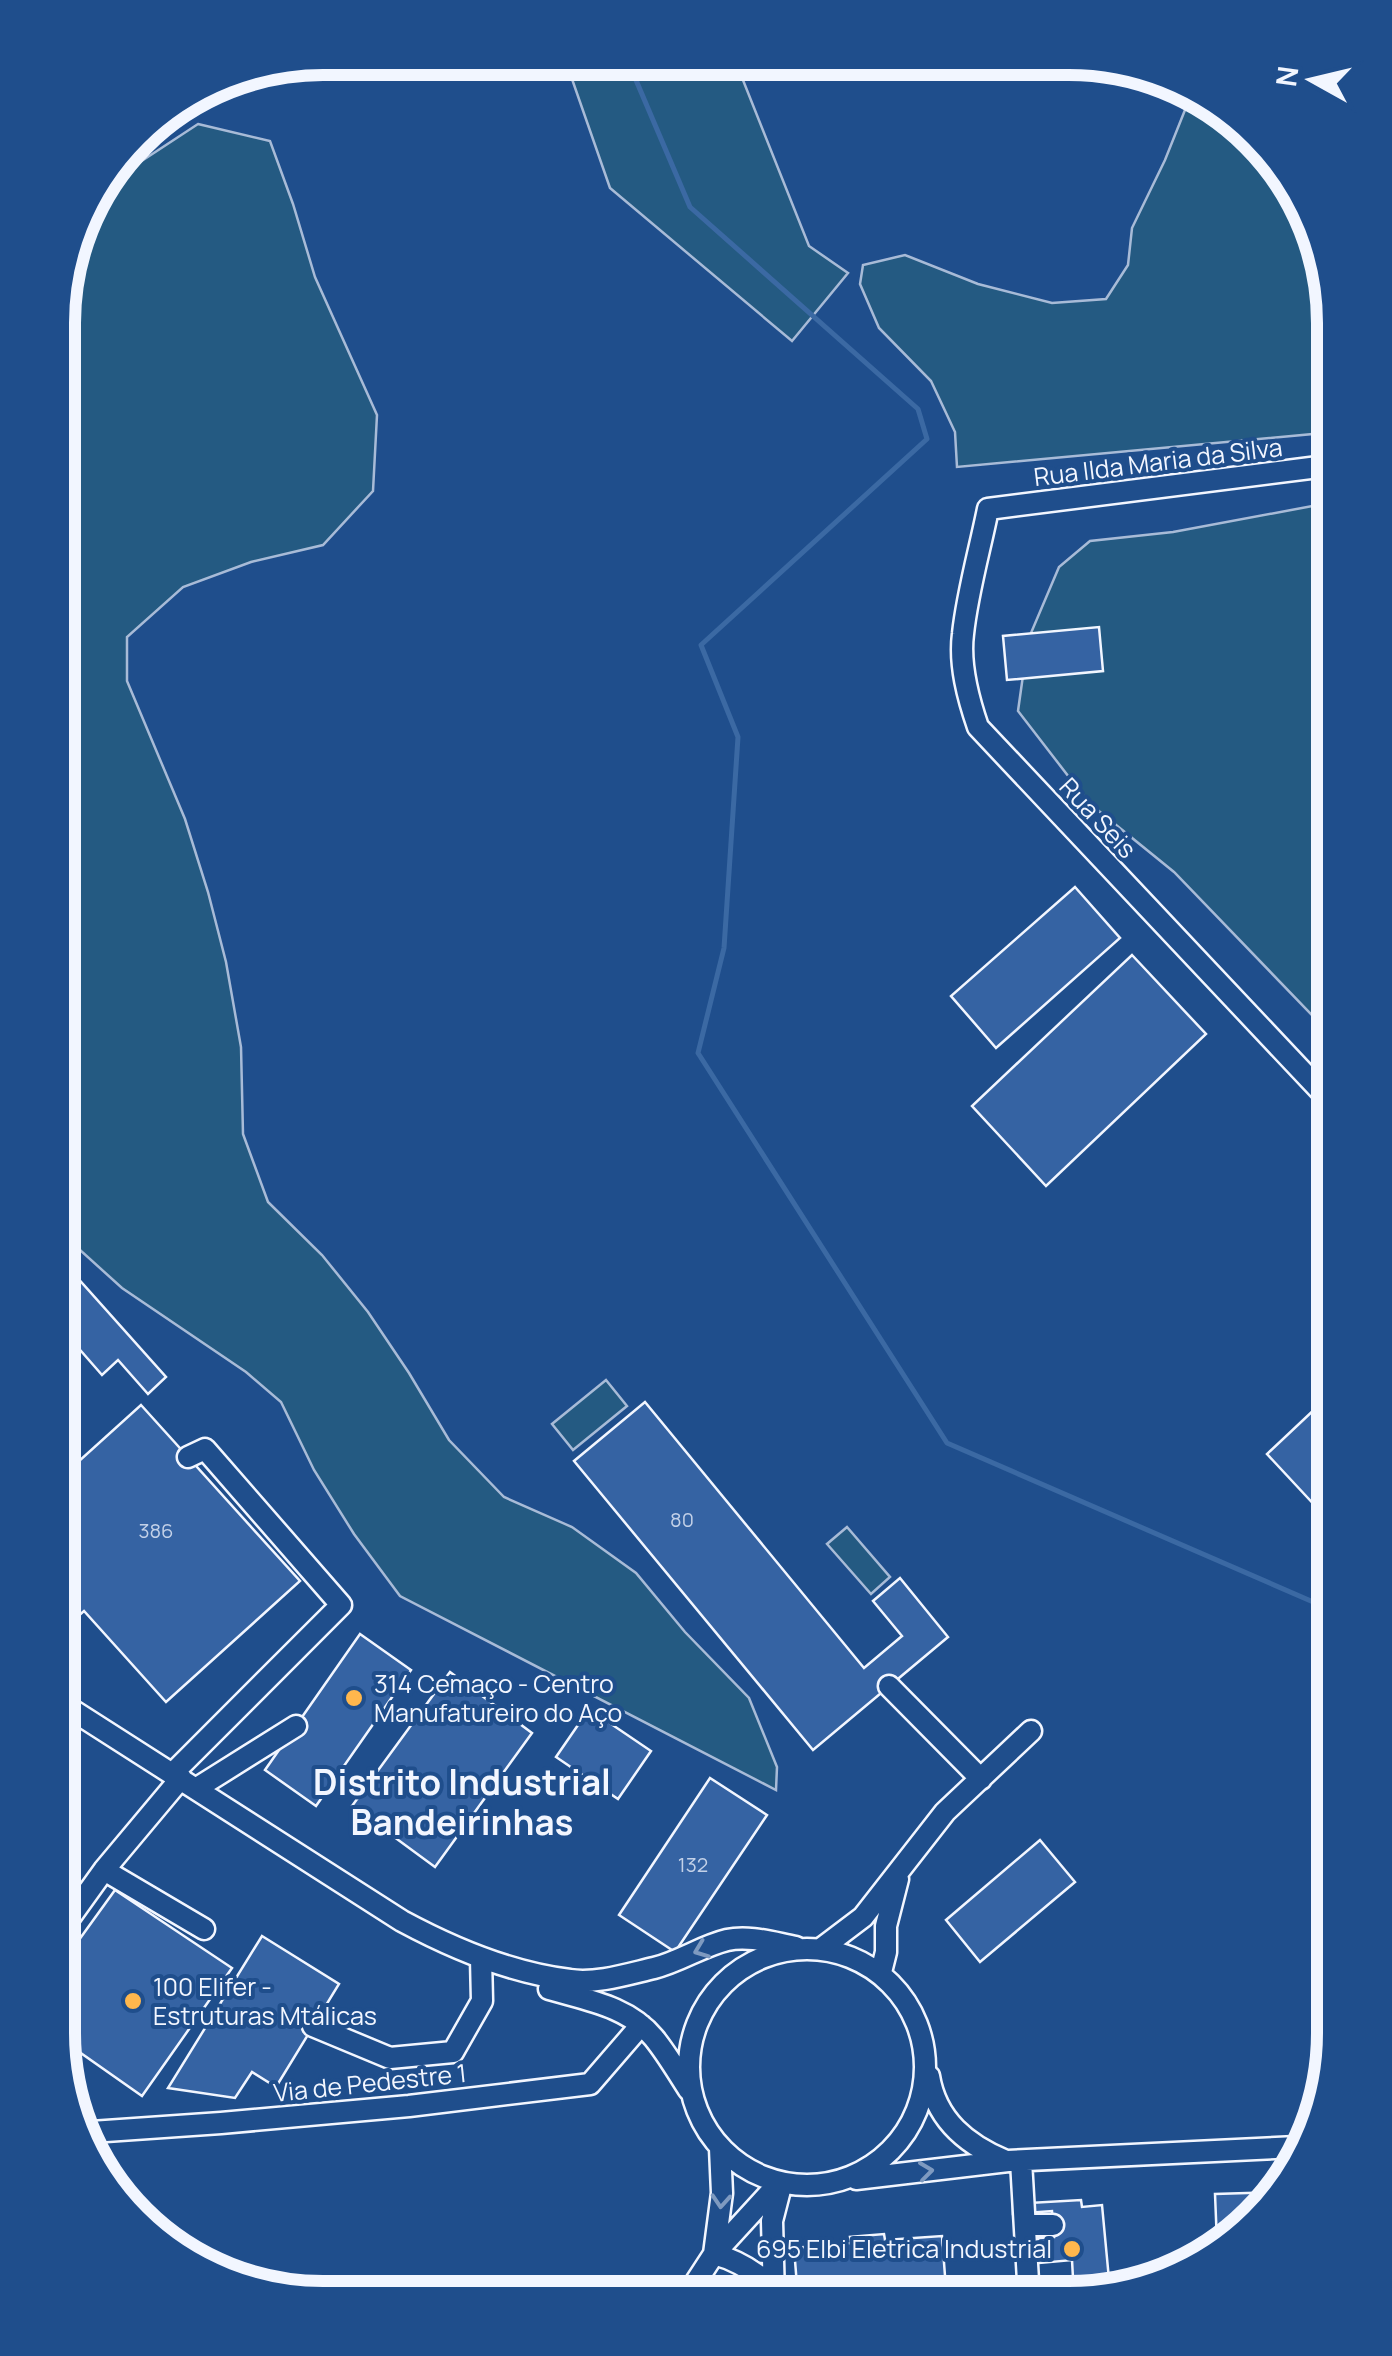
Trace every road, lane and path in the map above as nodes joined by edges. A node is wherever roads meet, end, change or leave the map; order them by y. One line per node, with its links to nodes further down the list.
1 (1317, 467): 2 (street, Rua Ilda Maria da Silva)
2 (988, 509): 3 (street, Rua Seis)
3 (1317, 1087)
4 (188, 1457): 10 (street)
5 (889, 1686): 9 (street)
6 (75, 1712): 10 (street)
7 (296, 1726): 10 (street)
8 (1031, 1731): 9 (street)
9 (982, 1779): 11 (street)
10 (184, 1780): 12 (street); 17 (street)
11 (900, 1867): 16 (street); 19 (street)
12 (104, 1870): 13 (street); 14 (street)
13 (75, 1910)
14 (204, 1929)
15 (796, 1947): 16 (street); 18 (street, one-way to 18); 23 (street)
16 (822, 1948): 19 (street)
17 (480, 1958): 18 (street); 20 (street)
18 (524, 1970): 21 (street)
19 (882, 1972): 22 (street)
20 (313, 2026)
21 (641, 2026): 23 (street); 24 (street, Via de Pedestre 1)
22 (926, 2058): 27 (street); 28 (street)
23 (690, 2091): 25 (street)
24 (95, 2131)
25 (720, 2148): 29 (street); 32 (street, one-way to 32)
26 (1287, 2148): 27 (street)
27 (1014, 2161): 28 (street, one-way to 27); 31 (street)
28 (845, 2180): 29 (street)
29 (780, 2183): 32 (street); 35 (street)
30 (1053, 2225): 31 (street)
31 (1025, 2226): 36 (street)
32 (714, 2254): 33 (street); 34 (street)
33 (696, 2281)
34 (763, 2281)
35 (774, 2281)
36 (1028, 2281)

